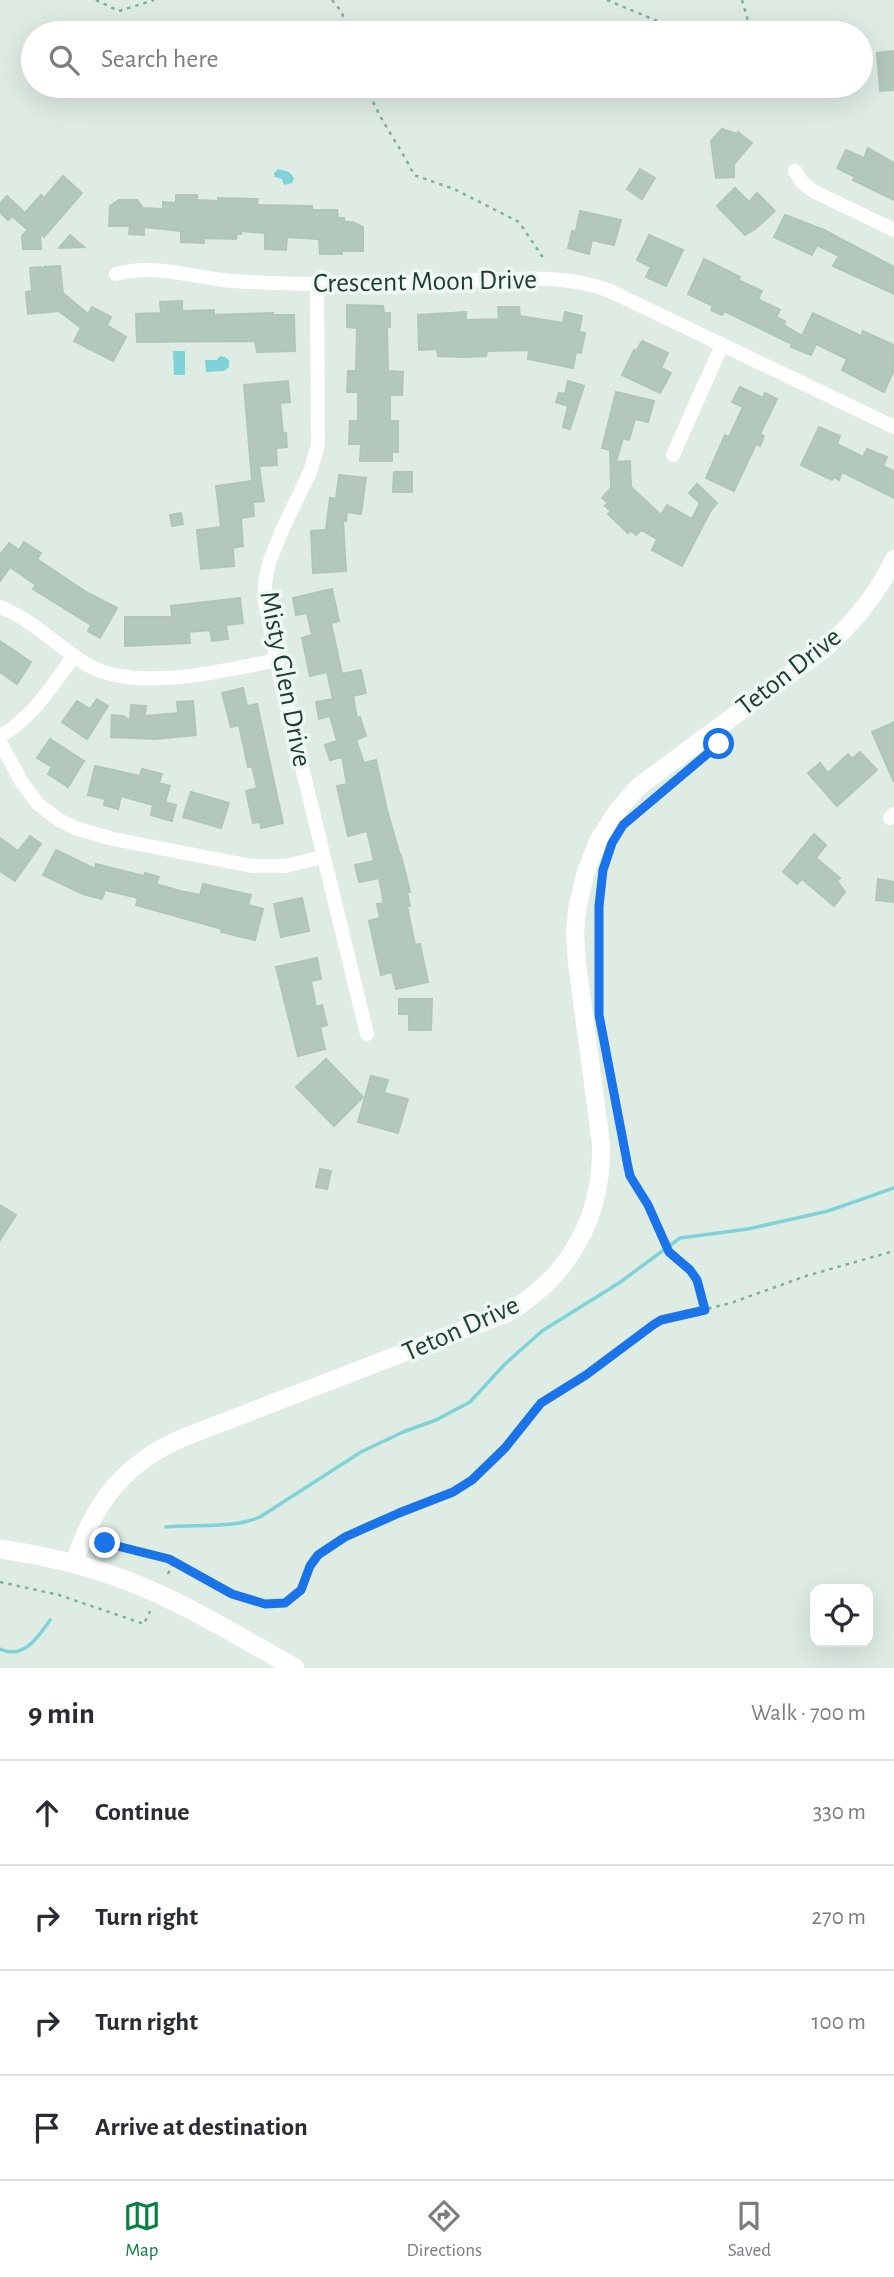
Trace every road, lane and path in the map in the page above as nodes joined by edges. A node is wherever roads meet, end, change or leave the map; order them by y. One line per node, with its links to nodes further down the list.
1 (96, 0): 2 (path)
2 (154, 0)
3 (332, 0): 6 (path)
4 (607, 0): 7 (path)
5 (742, 0): 8 (path)
6 (345, 21)
7 (657, 21)
8 (748, 21)
9 (371, 98): 12 (path)
10 (795, 171): 11 (street)
11 (894, 230)
12 (544, 258)
13 (116, 274): 14 (street, Crescent Moon Drive)
14 (317, 284): 15 (street, Crescent Moon Drive); 21 (street, Misty Glen Drive)
15 (722, 345): 16 (street, Crescent Moon Drive); 17 (street)
16 (894, 427)
17 (673, 454)
18 (894, 559): 36 (street, Teton Drive)
19 (0, 607): 20 (street)
20 (74, 656): 21 (street); 22 (street)
21 (276, 660): 26 (street, Misty Glen Drive)
22 (0, 736)
23 (0, 742): 26 (street)
24 (687, 770): 25 (path)
25 (632, 817)
26 (323, 857): 29 (street, Misty Glen Drive)
27 (603, 870): 28 (path)
28 (599, 1015)
29 (367, 1034)
30 (606, 1056): 32 (path)
31 (894, 1251): 32 (path)
32 (705, 1310): 35 (path)
33 (96, 1544): 35 (path)
34 (0, 1549): 36 (main road)
35 (174, 1562): 37 (path)
36 (74, 1563): 40 (main road)
37 (168, 1574)
38 (0, 1582): 39 (path)
39 (150, 1611)
40 (295, 1668)

